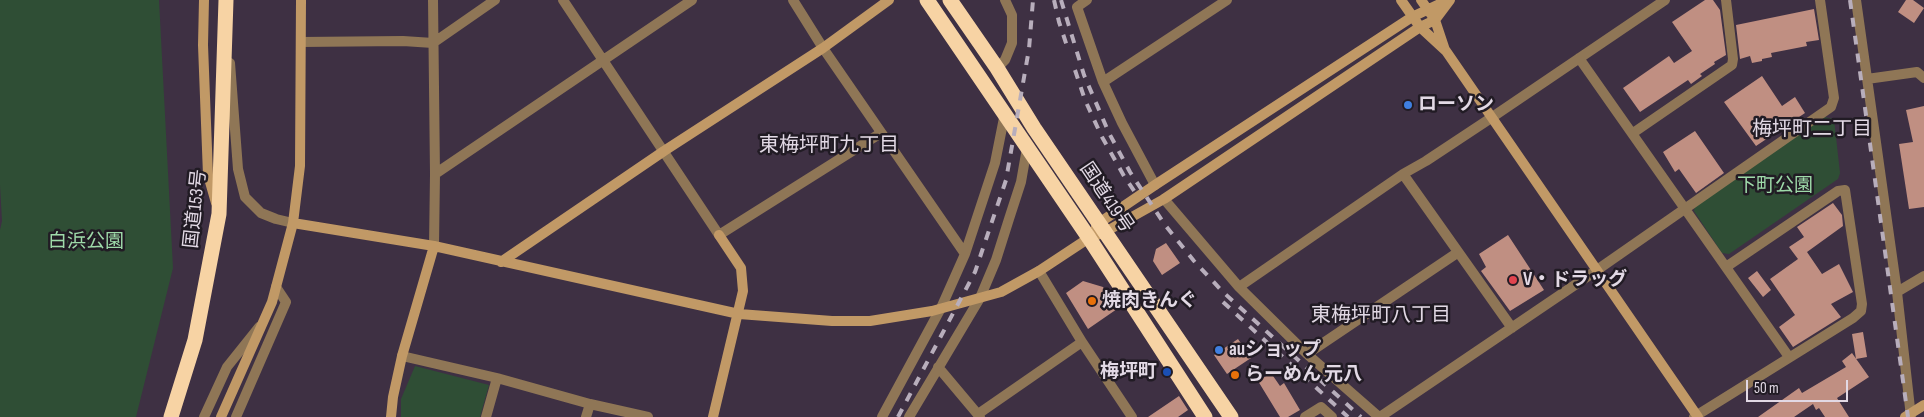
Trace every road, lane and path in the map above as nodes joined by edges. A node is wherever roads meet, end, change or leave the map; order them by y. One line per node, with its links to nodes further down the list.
1 (204, 0): 48 (street)
2 (226, 0): 26 (highway, 国道153号)
3 (301, 0): 27 (street)
4 (433, 0): 28 (street)
5 (495, 0): 28 (street)
6 (563, 0): 32 (street)
7 (692, 0): 32 (street)
8 (793, 0): 29 (street)
9 (889, 0): 29 (street)
10 (927, 0): 37 (highway, 国道419号)
11 (950, 0): 33 (highway, 国道419号)
12 (1005, 0): 33 (street)
13 (1087, 0): 36 (street)
14 (1401, 0): 23 (street)
15 (1421, 0): 22 (street)
16 (1449, 0): 22 (street); 24 (street)
17 (1665, 0): 31 (street)
18 (1726, 0): 40 (street)
19 (1820, 0): 47 (street)
20 (1856, 0): 35 (street)
21 (1220, 2): 36 (street)
22 (1427, 9): 23 (street); 24 (street)
23 (1412, 17): 25 (street); 45 (street)
24 (1435, 20): 25 (street); 30 (street)
25 (1420, 27): 30 (street); 46 (street)
26 (226, 34): 48 (highway, 国道153号); 49 (street)
27 (302, 42): 28 (street); 49 (street)
28 (433, 43): 43 (street)
29 (823, 48): 39 (street); 42 (street)
30 (1446, 51): 38 (street)
31 (1579, 58): 38 (street); 40 (street)
32 (602, 59): 42 (street); 43 (street)
33 (997, 68): 50 (highway, 国道419号)
34 (1924, 78): 35 (street)
35 (1867, 79): 63 (street)
36 (1104, 82): 45 (street)
37 (1005, 113): 41 (highway, 国道419号); 55 (street)
38 (1491, 118): 44 (street); 58 (street)
39 (881, 133): 51 (street); 55 (street)
40 (1633, 133): 47 (street)
41 (1027, 148): 52 (highway, 国道419号); 64 (street)
42 (664, 151): 51 (street); 56 (street)
43 (435, 174): 53 (street)
44 (1403, 174): 54 (street); 62 (street)
45 (1155, 185): 50 (street)
46 (1164, 199): 50 (street); 62 (street)
47 (1684, 208): 57 (street); 58 (street)
48 (219, 214): 80 (highway, 国道153号)
49 (293, 223): 53 (street); 61 (street)
50 (1102, 228): 52 (street); 93 (highway, 国道419号)
51 (719, 235): 66 (street)
52 (1089, 238): 59 (street); 92 (highway, 国道419号)
53 (434, 246): 56 (street); 71 (street)
54 (1457, 253): 68 (street); 70 (street)
55 (965, 254): 65 (street)
56 (501, 262): 66 (street)
57 (1726, 267): 72 (street); 72 (street)
58 (1597, 270): 68 (street); 78 (street)
59 (1039, 271): 64 (street); 69 (street)
60 (1924, 276): 63 (street)
61 (276, 287): 67 (street); 83 (street)
62 (1239, 287): 70 (street)
63 (1897, 292): 79 (street)
64 (980, 298): 65 (street); 73 (street)
65 (941, 308): 66 (street); 89 (street)
66 (739, 314): 88 (street)
67 (262, 323): 81 (street); 82 (street)
68 (1512, 328): 96 (street)
69 (1082, 342): 77 (street); 91 (street)
70 (1307, 354): 96 (street)
71 (402, 356): 74 (street); 84 (street)
72 (1789, 357): 78 (street)
73 (938, 368): 77 (street); 90 (street)
74 (497, 378): 75 (street); 85 (street)
75 (590, 404): 86 (street); 87 (street)
76 (1924, 405): 79 (street)
77 (979, 416)
78 (1696, 416)
79 (1909, 416)
80 (171, 417)
81 (204, 417)
82 (222, 417)
83 (236, 417)
84 (391, 417)
85 (486, 417)
86 (586, 417)
87 (648, 417)
88 (713, 417)
89 (882, 417)
90 (909, 417)
91 (1131, 417)
92 (1205, 417)
93 (1231, 417)
94 (1305, 417): 95 (street)
95 (1332, 417)
96 (1379, 417)

